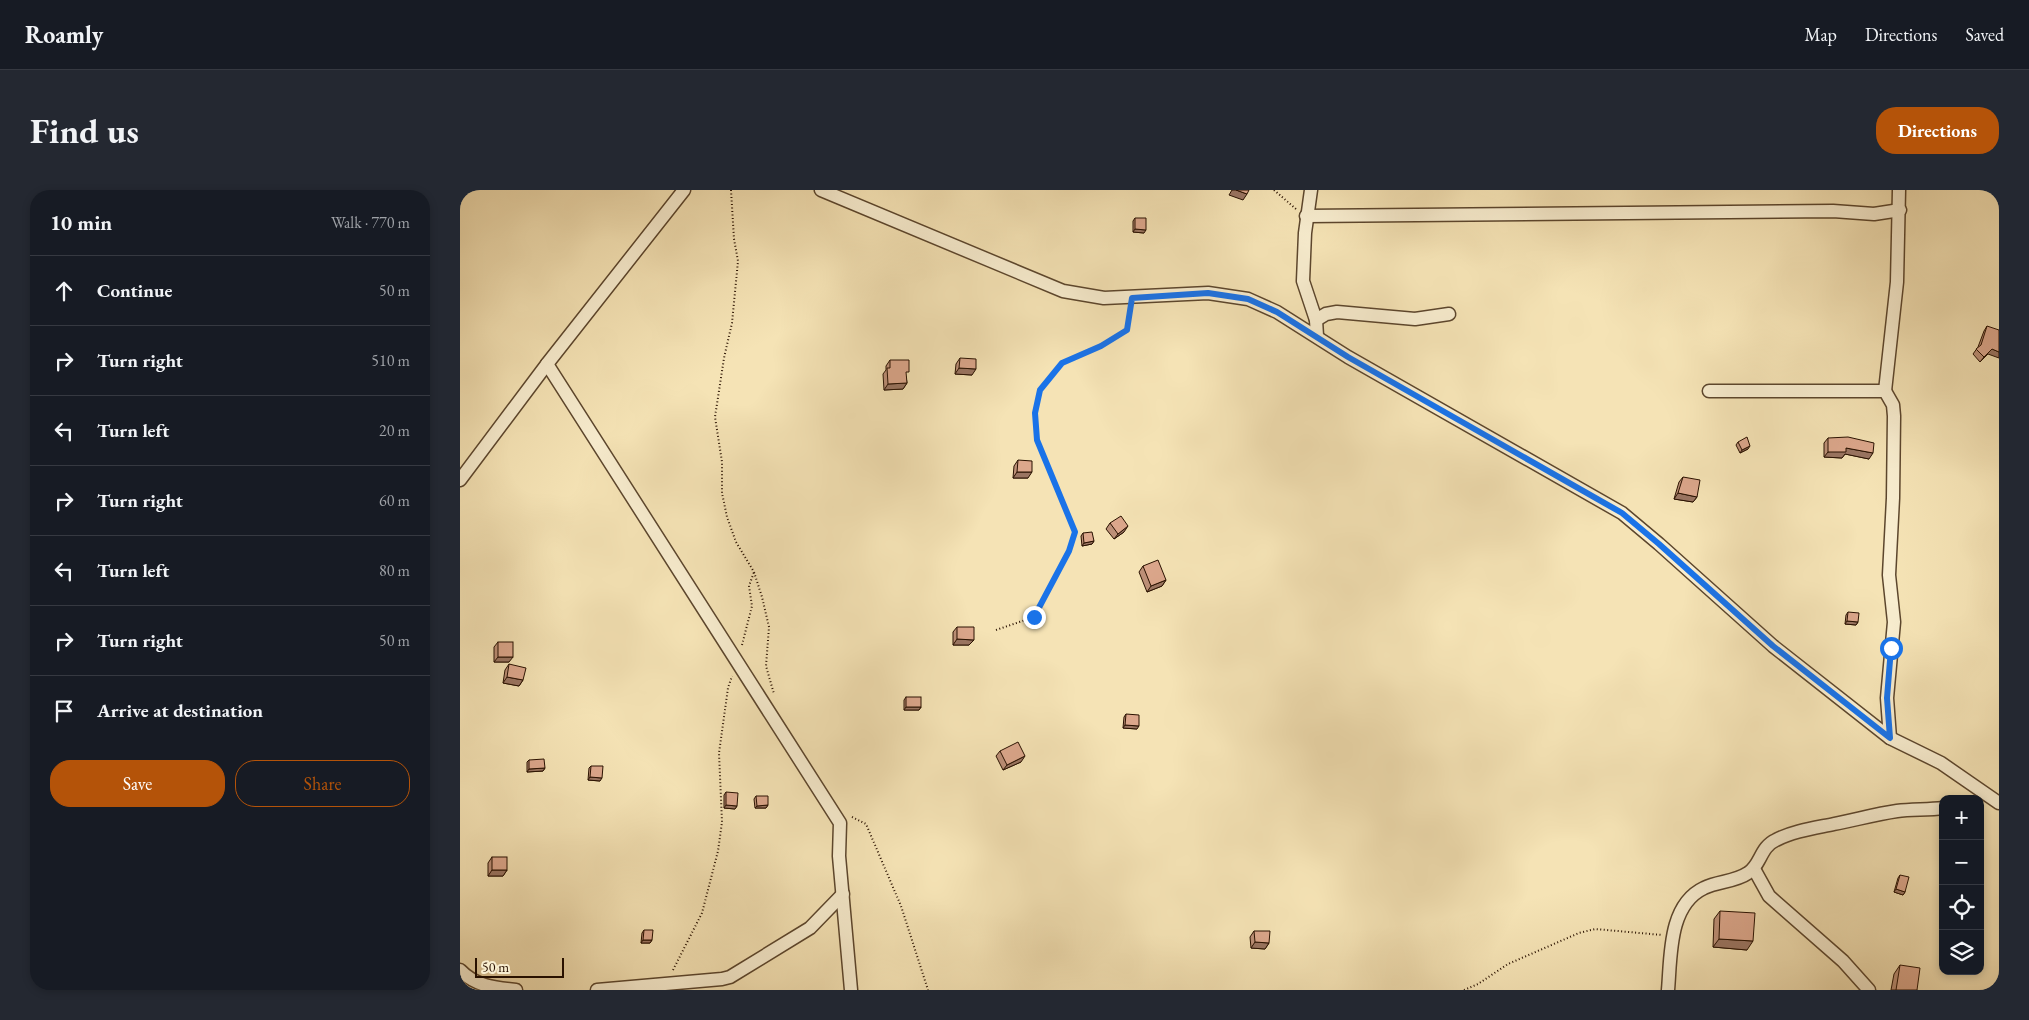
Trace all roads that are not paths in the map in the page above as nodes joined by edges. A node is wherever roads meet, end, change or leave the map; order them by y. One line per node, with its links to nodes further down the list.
1 (684, 190): 10 (street)
2 (821, 190): 9 (street)
3 (1311, 190): 6 (street)
4 (1899, 190): 5 (street)
5 (1900, 210): 6 (street); 12 (street)
6 (1306, 216): 8 (street)
7 (1449, 314): 8 (street)
8 (1316, 320): 9 (street)
9 (1317, 336): 14 (street)
10 (547, 364): 13 (street); 20 (street)
11 (1709, 391): 12 (street)
12 (1885, 391): 14 (street)
13 (460, 480)
14 (1890, 738): 15 (street)
15 (1979, 795)
16 (1984, 797): 17 (street)
17 (1999, 803)
18 (1939, 808): 19 (street)
19 (1754, 869): 25 (street); 26 (street)
20 (843, 894): 23 (street); 24 (street)
21 (460, 970): 22 (street)
22 (516, 990)
23 (597, 990)
24 (851, 990)
25 (1668, 990)
26 (1869, 990)

